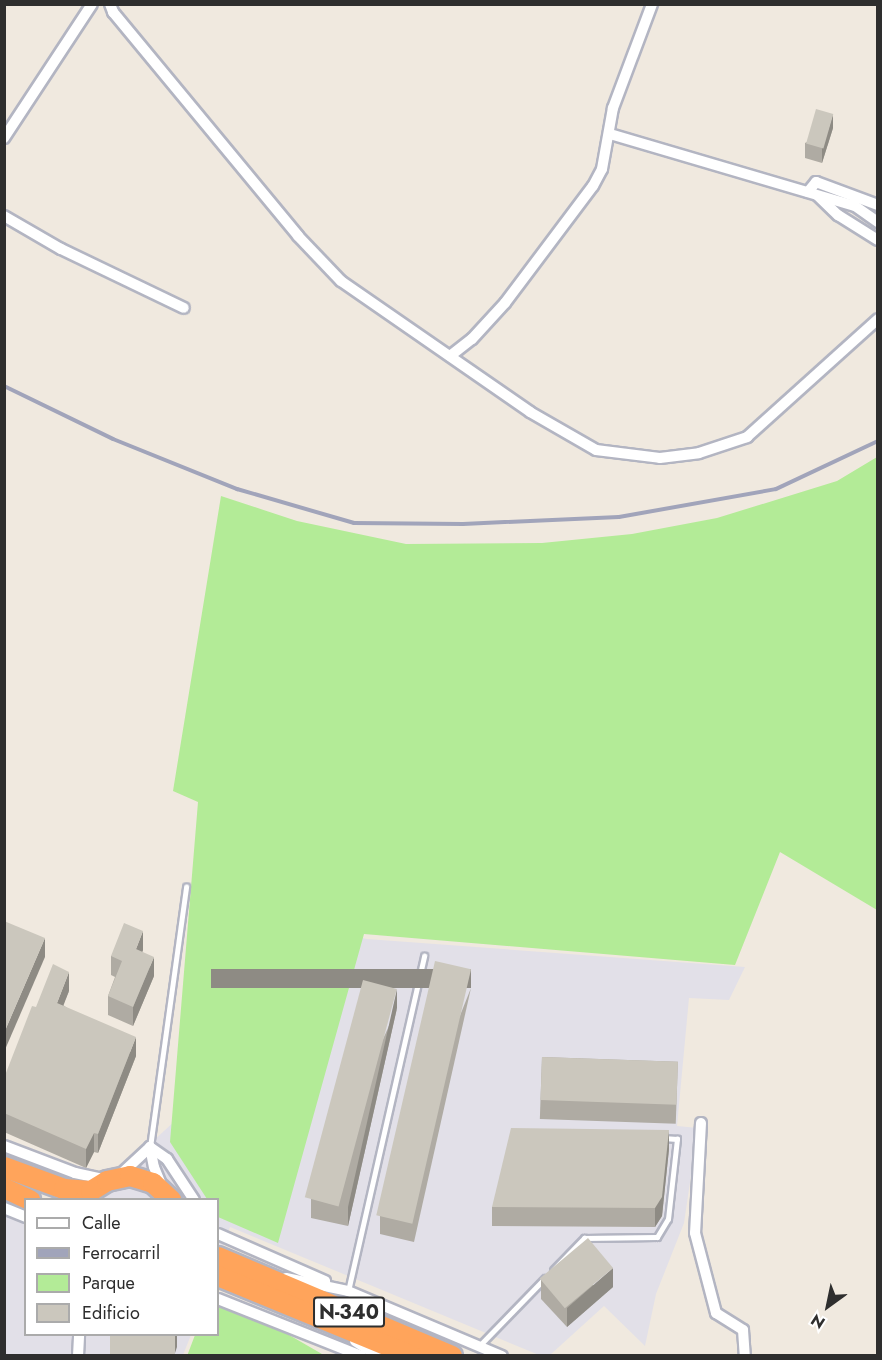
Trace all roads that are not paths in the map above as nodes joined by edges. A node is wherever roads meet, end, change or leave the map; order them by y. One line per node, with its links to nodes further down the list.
1 (92, 4): 5 (street)
2 (110, 4): 13 (street)
3 (652, 4): 4 (street)
4 (610, 134): 6 (street); 13 (street)
5 (4, 138)
6 (812, 193): 7 (street); 9 (street); 10 (street)
7 (878, 205)
8 (4, 216): 11 (street)
9 (878, 222)
10 (878, 240)
11 (184, 308)
12 (878, 319): 13 (street)
13 (450, 356)
14 (186, 886): 19 (lane)
15 (424, 956): 32 (lane)
16 (701, 1123): 43 (street)
17 (654, 1138): 36 (lane)
18 (4, 1146): 21 (street)
19 (150, 1147): 21 (street); 23 (street); 25 (street)
20 (4, 1167): 21 (highway)
21 (100, 1187): 23 (highway)
22 (4, 1188): 24 (highway)
23 (167, 1195)
24 (26, 1198)
25 (193, 1198)
26 (4, 1208): 27 (street)
27 (24, 1216)
28 (219, 1234): 32 (street)
29 (219, 1257): 30 (highway, N-340)
30 (246, 1269): 32 (street); 41 (highway, N-340)
31 (219, 1275): 34 (highway, N-340)
32 (348, 1291): 36 (street)
33 (219, 1299): 38 (street)
34 (314, 1315): 39 (street); 40 (highway, N-340)
35 (79, 1336): 37 (street)
36 (478, 1346): 42 (street)
37 (78, 1356)
38 (361, 1356)
39 (378, 1356)
40 (412, 1356)
41 (452, 1356)
42 (502, 1356)
43 (745, 1356)

